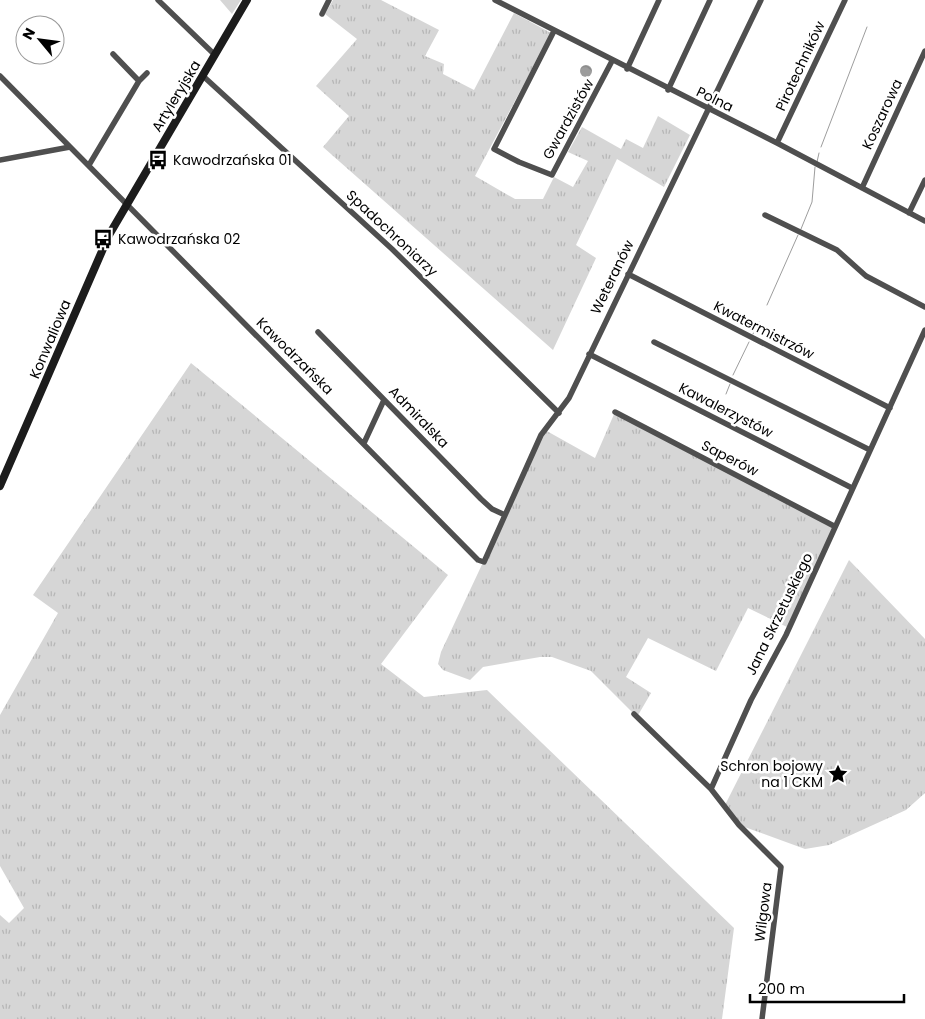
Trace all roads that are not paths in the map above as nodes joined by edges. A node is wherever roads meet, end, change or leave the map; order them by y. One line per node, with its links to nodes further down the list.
1 (158, 0): 13 (street)
2 (247, 0): 13 (street, Artyleryjska)
3 (329, 0): 9 (street)
4 (495, 0): 10 (street, Polna)
5 (659, 0): 15 (street)
6 (710, 0): 20 (street)
7 (761, 0): 21 (street, Weteranów)
8 (845, 0): 22 (street, Pirotechników)
9 (322, 14)
10 (554, 31): 14 (street, Polna); 14 (street, Gwardzistów)
11 (925, 51): 27 (street, Koszarowa)
12 (112, 54): 19 (street)
13 (215, 55): 18 (street, Artyleryjska)
14 (612, 61): 15 (street, Polna)
15 (627, 69): 20 (street, Polna)
16 (146, 73): 19 (street)
17 (0, 76): 23 (street, Kawodrzańska)
18 (203, 76): 28 (street, Artyleryjska); 41 (street, Spadochroniarzy)
19 (139, 81): 25 (street)
20 (668, 90): 21 (street, Polna)
21 (708, 109): 22 (street, Polna); 32 (street, Weteranów)
22 (777, 143): 27 (street, Polna)
23 (70, 147): 24 (street); 25 (street, Kawodrzańska)
24 (0, 160)
25 (89, 166): 28 (street, Kawodrzańska)
26 (925, 180): 29 (street)
27 (862, 188): 29 (street, Polna)
28 (126, 204): 42 (street, Kawodrzańska); 44 (street, Konwaliowa)
29 (909, 213): 31 (street, Polna)
30 (766, 215): 33 (street)
31 (925, 221)
32 (628, 274): 37 (street, Weteranów); 39 (street, Kwatermistrzów)
33 (925, 307)
34 (925, 330): 39 (street, Jana Skrzetuskiego)
35 (318, 332): 38 (street, Admiralska)
36 (654, 342): 43 (street)
37 (589, 354): 41 (street, Weteranów); 45 (street, Kawalerzystów)
38 (384, 400): 42 (street); 46 (street, Admiralska)
39 (890, 408): 43 (street, Jana Skrzetuskiego)
40 (615, 412): 47 (street, Saperów)
41 (559, 413): 46 (street, Weteranów)
42 (364, 443): 48 (street, Kawodrzańska)
43 (870, 450): 45 (street, Jana Skrzetuskiego)
44 (0, 486)
45 (852, 488): 47 (street, Jana Skrzetuskiego)
46 (505, 515): 48 (street, Weteranów)
47 (834, 526): 50 (street, Jana Skrzetuskiego)
48 (484, 562)
49 (634, 714): 50 (street)
50 (711, 789): 51 (street, Wilgowa)
51 (762, 1019)

